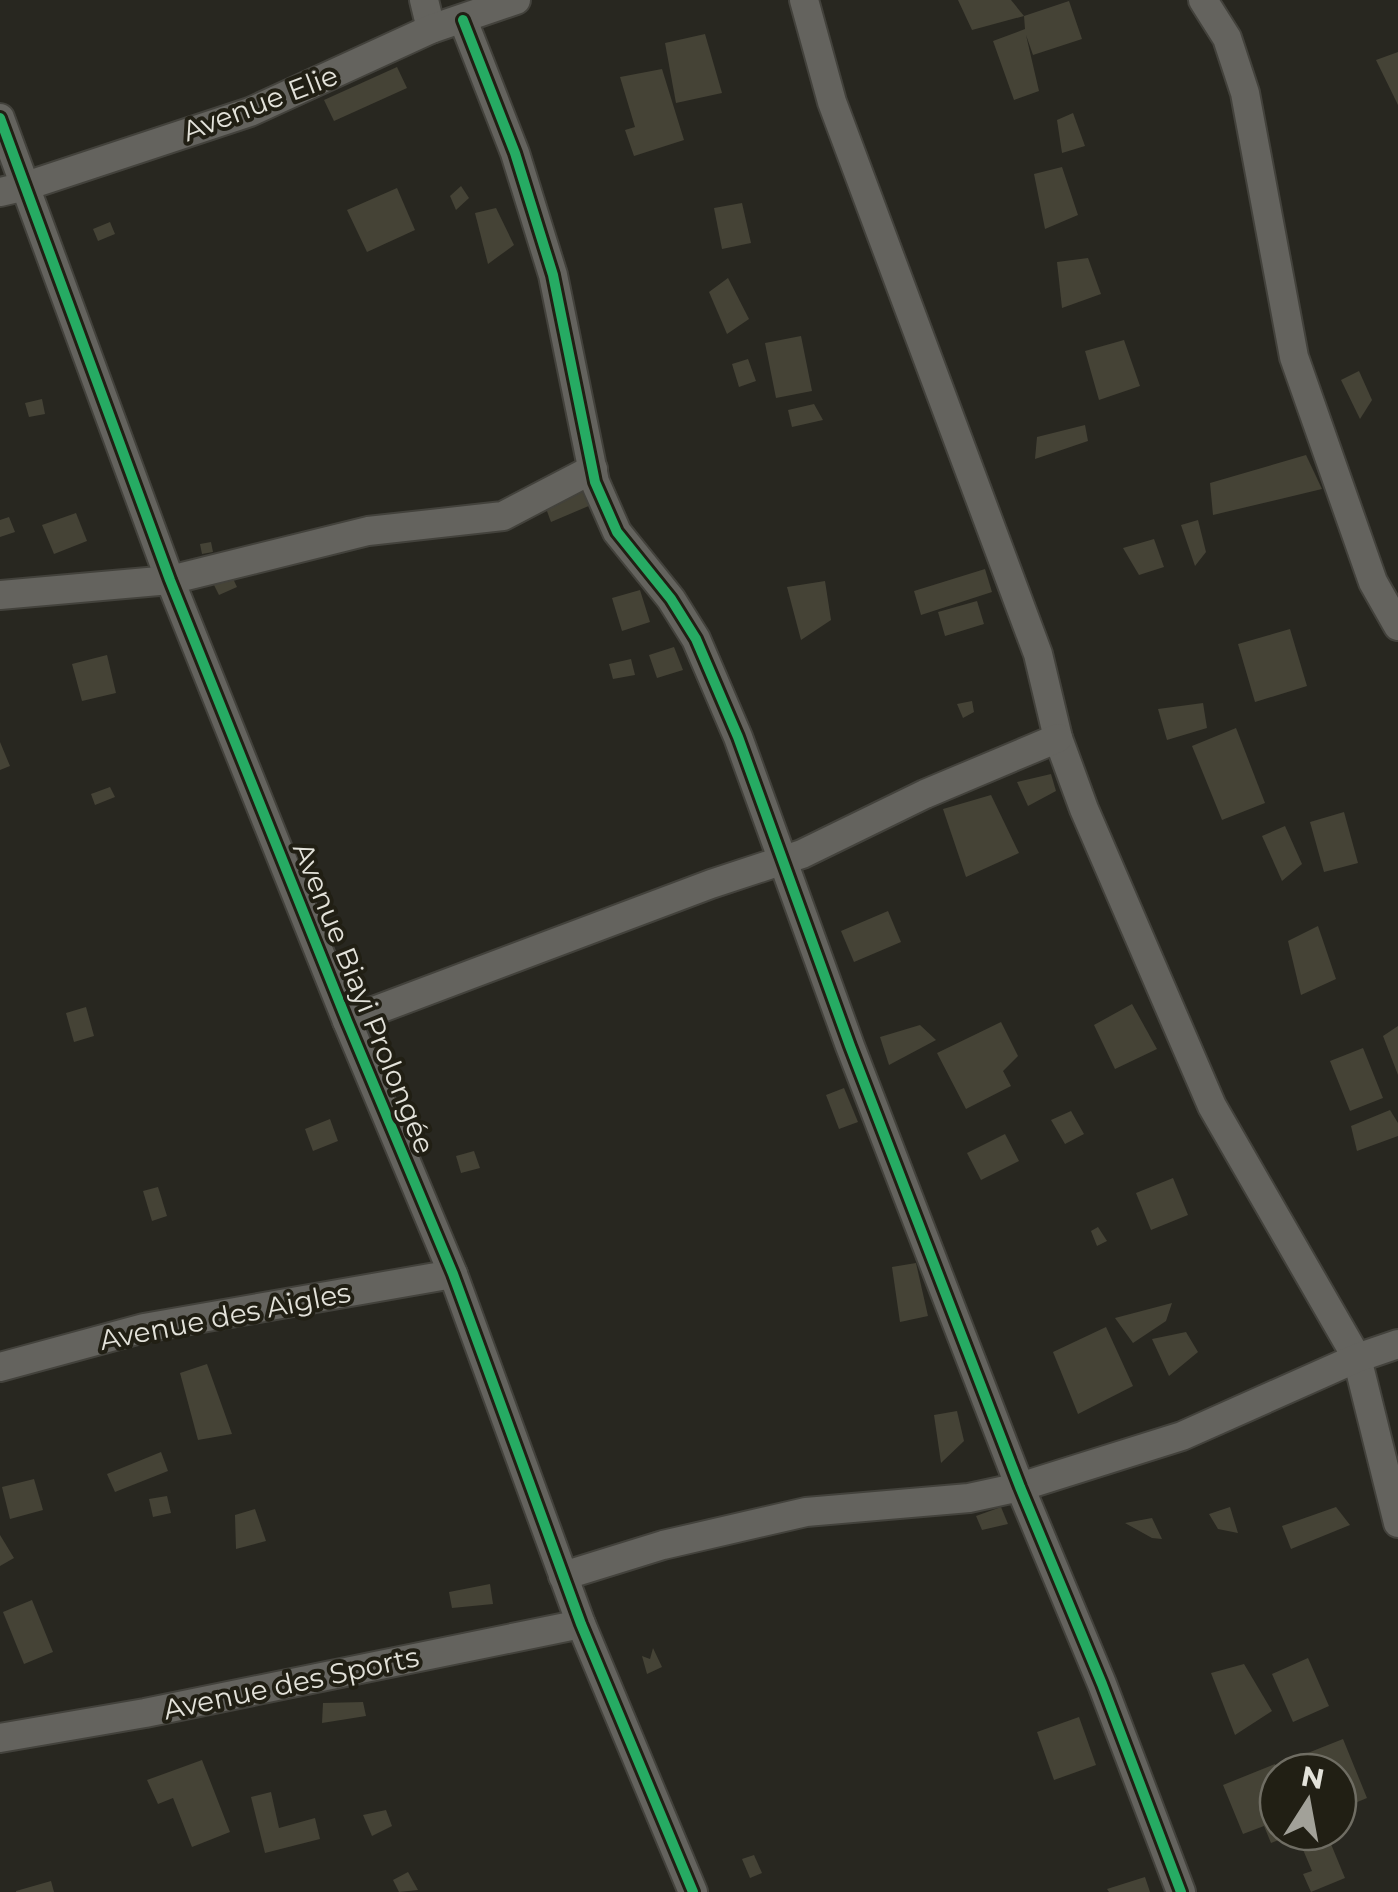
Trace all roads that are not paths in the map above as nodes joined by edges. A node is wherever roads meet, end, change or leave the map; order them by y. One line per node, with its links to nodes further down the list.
1 (424, 0): 6 (street)
2 (516, 0): 5 (street, Avenue Elie)
3 (804, 0): 13 (street)
4 (1204, 0): 12 (street)
5 (463, 20): 6 (street, Avenue Elie); 9 (street)
6 (430, 29): 8 (street, Avenue Elie)
7 (0, 118): 8 (street, Avenue Biayi Prolongée)
8 (13, 189): 10 (street, Avenue Biayi Prolongée)
9 (593, 469): 10 (street); 14 (street)
10 (170, 580): 11 (street); 15 (street, Avenue Biayi Prolongée)
11 (0, 595)
12 (1398, 626)
13 (1058, 738): 14 (street); 18 (street)
14 (782, 858): 15 (street); 20 (street)
15 (347, 1021): 16 (street, Avenue Biayi Prolongée)
16 (453, 1274): 19 (street, Avenue des Aigles); 22 (street, Avenue Biayi Prolongée)
17 (1398, 1344): 18 (street)
18 (1358, 1358): 20 (street); 21 (street)
19 (0, 1367)
20 (1020, 1487): 22 (street); 26 (street)
21 (1398, 1523)
22 (563, 1576): 23 (street, Avenue Biayi Prolongée)
23 (581, 1624): 24 (street, Avenue des Sports); 25 (street, Avenue Biayi Prolongée)
24 (0, 1738)
25 (693, 1892)
26 (1181, 1892)

